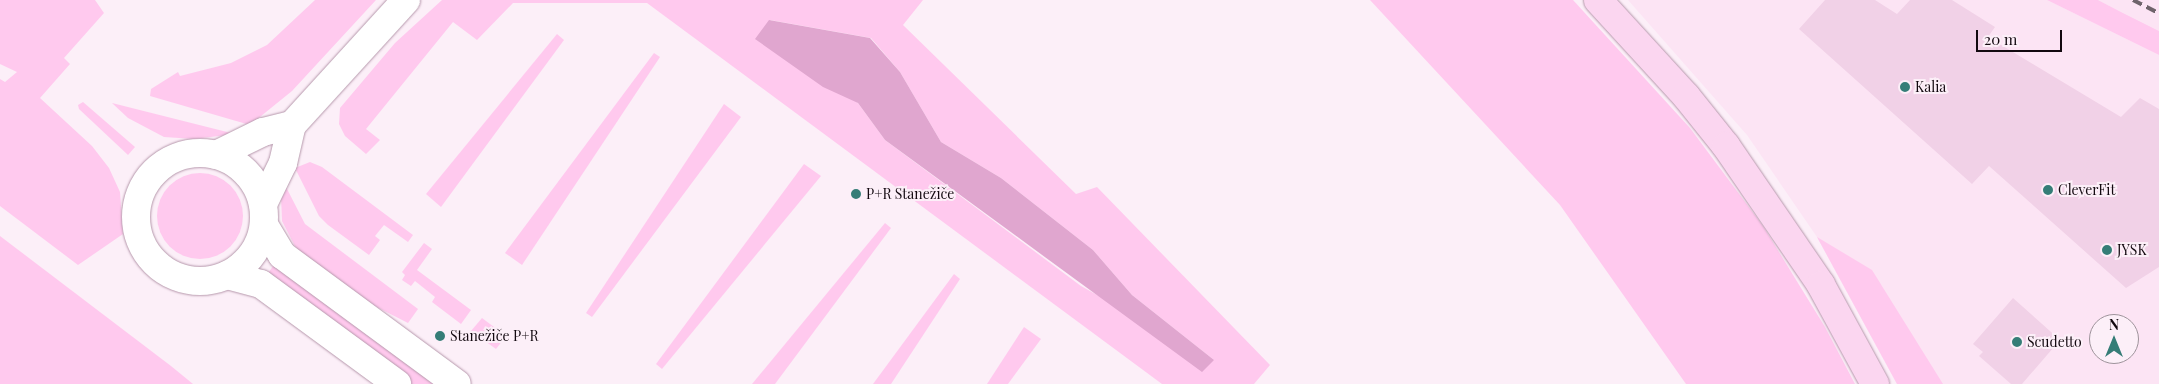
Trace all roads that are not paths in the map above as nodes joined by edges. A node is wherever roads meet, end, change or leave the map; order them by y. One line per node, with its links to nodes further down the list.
1 (406, 0): 3 (street)
2 (1598, 0): 9 (main road)
3 (292, 125): 4 (street); 5 (street)
4 (216, 154): 5 (street); 6 (street)
5 (264, 215): 6 (street); 8 (street)
6 (227, 275): 7 (street)
7 (396, 384)
8 (457, 384)
9 (1876, 384)

